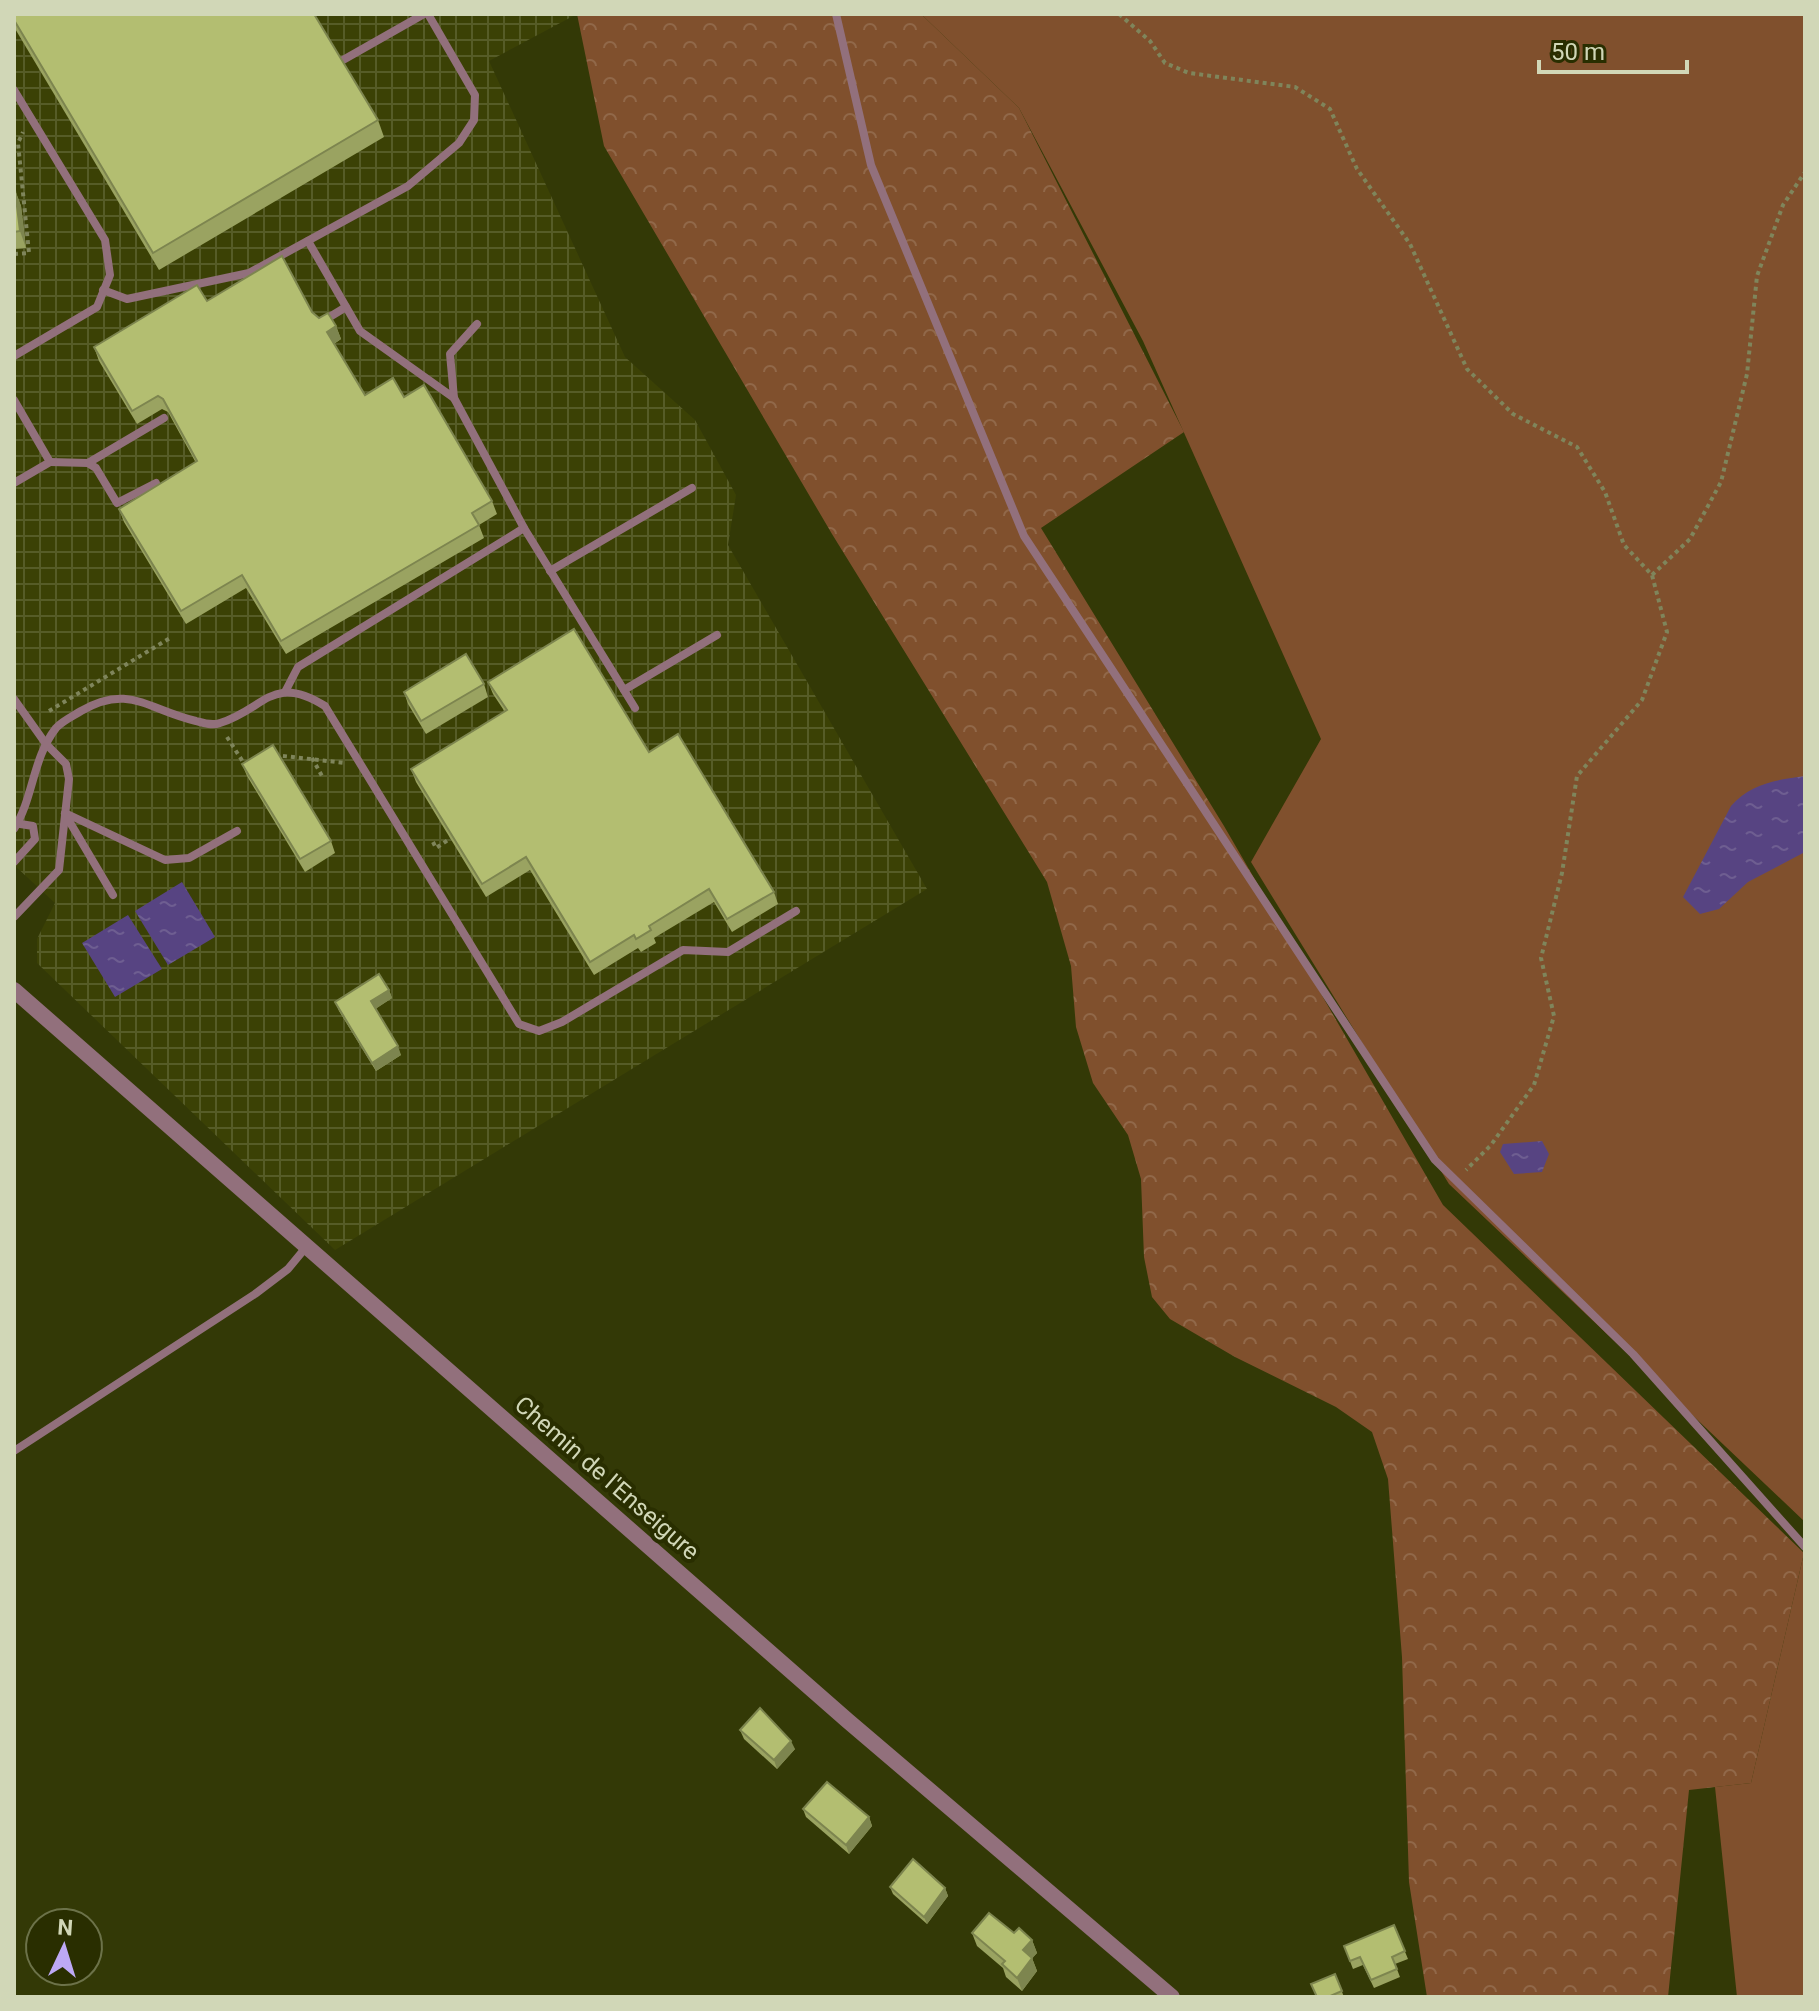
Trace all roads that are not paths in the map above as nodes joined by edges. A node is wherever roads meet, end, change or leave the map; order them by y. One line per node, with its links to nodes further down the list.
1 (426, 14): 3 (lane); 5 (lane)
2 (836, 14): 37 (lane)
3 (343, 60)
4 (14, 90): 6 (lane)
5 (308, 241): 6 (lane); 7 (lane)
6 (103, 290): 10 (lane)
7 (346, 307): 8 (lane); 11 (lane)
8 (322, 321)
9 (477, 324): 11 (lane)
10 (14, 356)
11 (454, 398): 19 (lane)
12 (14, 400): 14 (lane)
13 (164, 418): 15 (lane)
14 (50, 462): 15 (lane); 16 (lane)
15 (88, 463): 17 (lane)
16 (14, 483)
17 (156, 483)
18 (692, 488): 20 (lane)
19 (524, 528): 20 (lane); 23 (lane)
20 (550, 571): 22 (lane)
21 (717, 635): 22 (lane)
22 (624, 690): 25 (lane)
23 (285, 692): 26 (lane); 32 (lane)
24 (14, 699): 26 (lane)
25 (635, 708)
26 (46, 744): 27 (lane); 28 (lane)
27 (65, 813): 29 (lane); 31 (lane); 33 (lane)
28 (15, 825): 30 (lane)
29 (237, 831)
30 (14, 862)
31 (113, 895)
32 (796, 911)
33 (14, 917)
34 (15, 988): 35 (street, Chemin de l'Enseigure)
35 (308, 1245): 36 (lane); 38 (street, Chemin de l'Enseigure)
36 (14, 1451)
37 (1805, 1547)
38 (1172, 1997)

